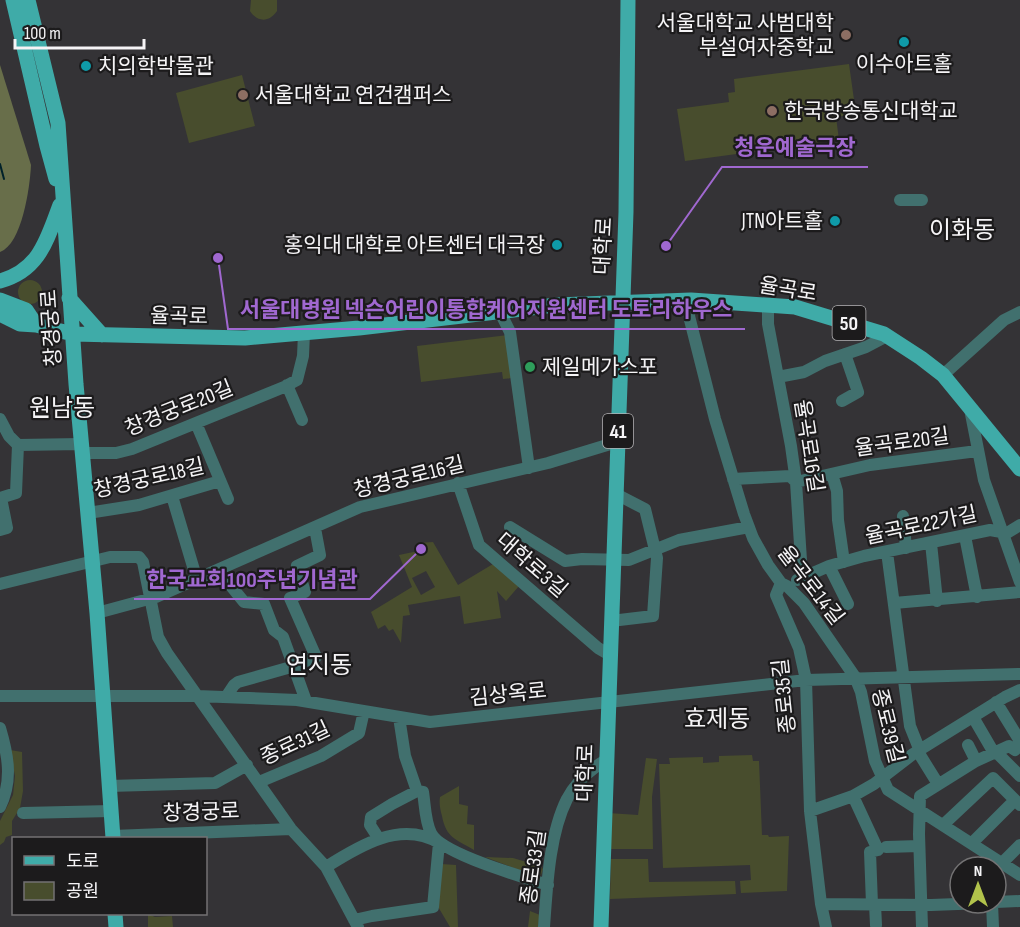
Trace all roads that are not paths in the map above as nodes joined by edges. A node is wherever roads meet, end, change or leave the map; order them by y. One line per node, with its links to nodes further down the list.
1 (13, 0): 4 (main road, 창경궁로)
2 (28, 0): 4 (main road, 창경궁로)
3 (628, 0): 11 (main road, 대학로 / 41)
4 (62, 199): 7 (main road); 8 (main road, 창경궁로)
5 (900, 200): 6 (street)
6 (922, 200)
7 (0, 280)
8 (69, 298): 18 (main road, 창경궁로); 19 (main road)
9 (0, 300): 16 (main road, 율곡로 / 50)
10 (691, 300): 11 (main road, 율곡로 / 50); 12 (main road, 율곡로 / 50); 37 (street, 율곡로14길)
11 (621, 302): 13 (main road, 율곡로 / 50); 30 (main road, 대학로 / 41)
12 (768, 305): 20 (main road, 율곡로 / 50); 23 (street, 율곡로16길)
13 (500, 312): 17 (main road, 율곡로 / 50); 34 (street)
14 (1020, 312): 22 (street)
15 (0, 314): 16 (main road, 율곡로 / 50)
16 (36, 325): 18 (main road, 율곡로 / 50)
17 (304, 333): 19 (main road, 율곡로 / 50); 24 (street)
18 (73, 334): 19 (main road, 율곡로 / 50); 32 (main road, 창경궁로)
19 (102, 335)
20 (887, 336): 21 (street); 22 (main road, 율곡로 / 50)
21 (845, 354): 23 (street); 25 (street)
22 (943, 375): 26 (main road, 율곡로 / 50)
23 (778, 377): 39 (street, 율곡로16길)
24 (287, 385): 28 (street); 29 (street, 창경궁로20길)
25 (842, 401)
26 (970, 409): 33 (street); 35 (main road, 율곡로 / 50)
27 (0, 419): 31 (street)
28 (302, 420)
29 (196, 423): 32 (street, 창경궁로20길); 38 (street, 창경궁로18길)
30 (617, 442): 34 (street, 창경궁로16길); 41 (main road, 대학로 / 41)
31 (18, 445): 32 (street, 창경궁로20길); 43 (street)
32 (82, 448): 45 (main road, 창경궁로)
33 (977, 451): 36 (street, 율곡로20길); 52 (street)
34 (529, 468): 40 (street, 창경궁로16길)
35 (1020, 469)
36 (832, 474): 39 (street, 율곡로20길); 60 (street, 율곡로20길)
37 (733, 479): 39 (street); 49 (street, 율곡로14길)
38 (220, 481): 42 (street, 창경궁로18길); 44 (street, 창경궁로18길)
39 (796, 482): 63 (street, 율곡로16길)
40 (458, 483): 50 (street, 창경궁로16길); 76 (street, 대학로3길)
41 (616, 494): 56 (street); 58 (main road, 대학로 / 41)
42 (172, 496): 45 (street, 창경궁로18길); 64 (street)
43 (1, 498): 51 (street)
44 (228, 499)
45 (88, 513): 59 (main road, 창경궁로)
46 (903, 516): 55 (street)
47 (1020, 525): 52 (street, 율곡로22가길)
48 (510, 527): 58 (street)
49 (749, 527): 56 (street); 67 (street, 율곡로14길)
50 (315, 528): 62 (street, 창경궁로16길); 77 (street)
51 (0, 530)
52 (1001, 533): 53 (street, 율곡로22가길); 65 (street)
53 (965, 536): 54 (street, 율곡로22가길); 69 (street)
54 (931, 543): 55 (street, 율곡로22가길); 71 (street)
55 (906, 548): 57 (street, 율곡로22가길)
56 (656, 549): 58 (street); 75 (street)
57 (887, 552): 60 (street, 율곡로22가길); 72 (street)
58 (613, 560): 75 (main road, 대학로 / 41)
59 (92, 561): 66 (street); 70 (street); 74 (main road, 창경궁로)
60 (844, 562): 61 (street, 율곡로22가길)
61 (829, 566): 63 (street, 율곡로22가길); 73 (street)
62 (218, 570): 64 (street, 창경궁로16길); 77 (street)
63 (802, 576): 67 (street)
64 (197, 580): 70 (street, 창경궁로16길)
65 (1020, 582)
66 (0, 584)
67 (784, 585): 79 (street, 율곡로14길); 81 (street, 종로35길)
68 (1020, 592): 69 (street)
69 (977, 597): 71 (street)
70 (149, 599): 74 (street, 창경궁로16길); 85 (street)
71 (937, 601): 72 (street)
72 (894, 603): 80 (street)
73 (848, 604)
74 (97, 613): 84 (main road, 창경궁로)
75 (611, 621): 76 (main road, 대학로 / 41)
76 (610, 654): 88 (main road, 대학로 / 41)
77 (293, 665): 86 (street); 87 (street)
78 (1020, 674): 80 (street, 김상옥로)
79 (855, 677): 80 (street, 김상옥로); 81 (street, 김상옥로); 103 (street, 종로39길)
80 (904, 678): 97 (street)
81 (806, 680): 88 (street, 김상옥로); 112 (street, 종로35길)
82 (1020, 690): 89 (street)
83 (0, 696): 84 (street)
84 (103, 696): 85 (street, 김상옥로); 106 (main road, 창경궁로)
85 (197, 696): 86 (street, 김상옥로); 101 (street, 종로31길)
86 (226, 697): 87 (street, 김상옥로)
87 (306, 702): 90 (street, 김상옥로)
88 (608, 702): 91 (street, 김상옥로); 99 (main road, 대학로 / 41)
89 (996, 702): 92 (street); 94 (street)
90 (364, 711): 91 (street, 김상옥로); 104 (street, 종로31길)
91 (399, 717): 107 (street)
92 (973, 717): 97 (street); 98 (street)
93 (0, 728): 110 (street)
94 (1020, 741)
95 (968, 745): 100 (street)
96 (1020, 746): 98 (street)
97 (919, 750): 103 (street); 105 (street)
98 (995, 752): 100 (street); 102 (street)
99 (606, 760): 127 (street, 종로33길); 135 (main road, 대학로 / 41)
100 (976, 761): 105 (street)
101 (247, 765): 104 (street, 종로31길); 106 (street, 창경궁로)
102 (1020, 776)
103 (882, 779): 108 (street); 113 (street, 종로39길)
104 (259, 782): 116 (street, 종로31길)
105 (938, 784): 113 (street)
106 (109, 786): 111 (main road, 창경궁로)
107 (417, 791): 118 (street); 119 (street)
108 (853, 796): 112 (street); 129 (street)
109 (1018, 802): 115 (street); 120 (street)
110 (0, 807)
111 (111, 811): 114 (street); 117 (main road, 창경궁로)
112 (810, 811): 128 (street, 종로35길)
113 (921, 811): 115 (street, 종로39길); 122 (street)
114 (23, 813)
115 (943, 825): 120 (street, 종로39길)
116 (291, 829): 117 (street, 창경궁로); 126 (street, 종로31길)
117 (113, 837)
118 (379, 839): 119 (street); 126 (street)
119 (439, 843): 127 (street); 132 (street)
120 (972, 843): 124 (street, 종로39길)
121 (1020, 845): 125 (street)
122 (919, 846): 123 (street); 130 (street)
123 (886, 847)
124 (990, 855)
125 (1008, 857)
126 (326, 867): 132 (street, 종로31길)
127 (548, 885): 134 (street, 종로33길)
128 (821, 904): 129 (street); 136 (street, 종로35길)
129 (874, 904): 130 (street); 133 (street)
130 (921, 904): 131 (street); 137 (street)
131 (948, 904)
132 (356, 924)
133 (876, 925)
134 (544, 927)
135 (601, 927)
136 (826, 927)
137 (922, 927)

